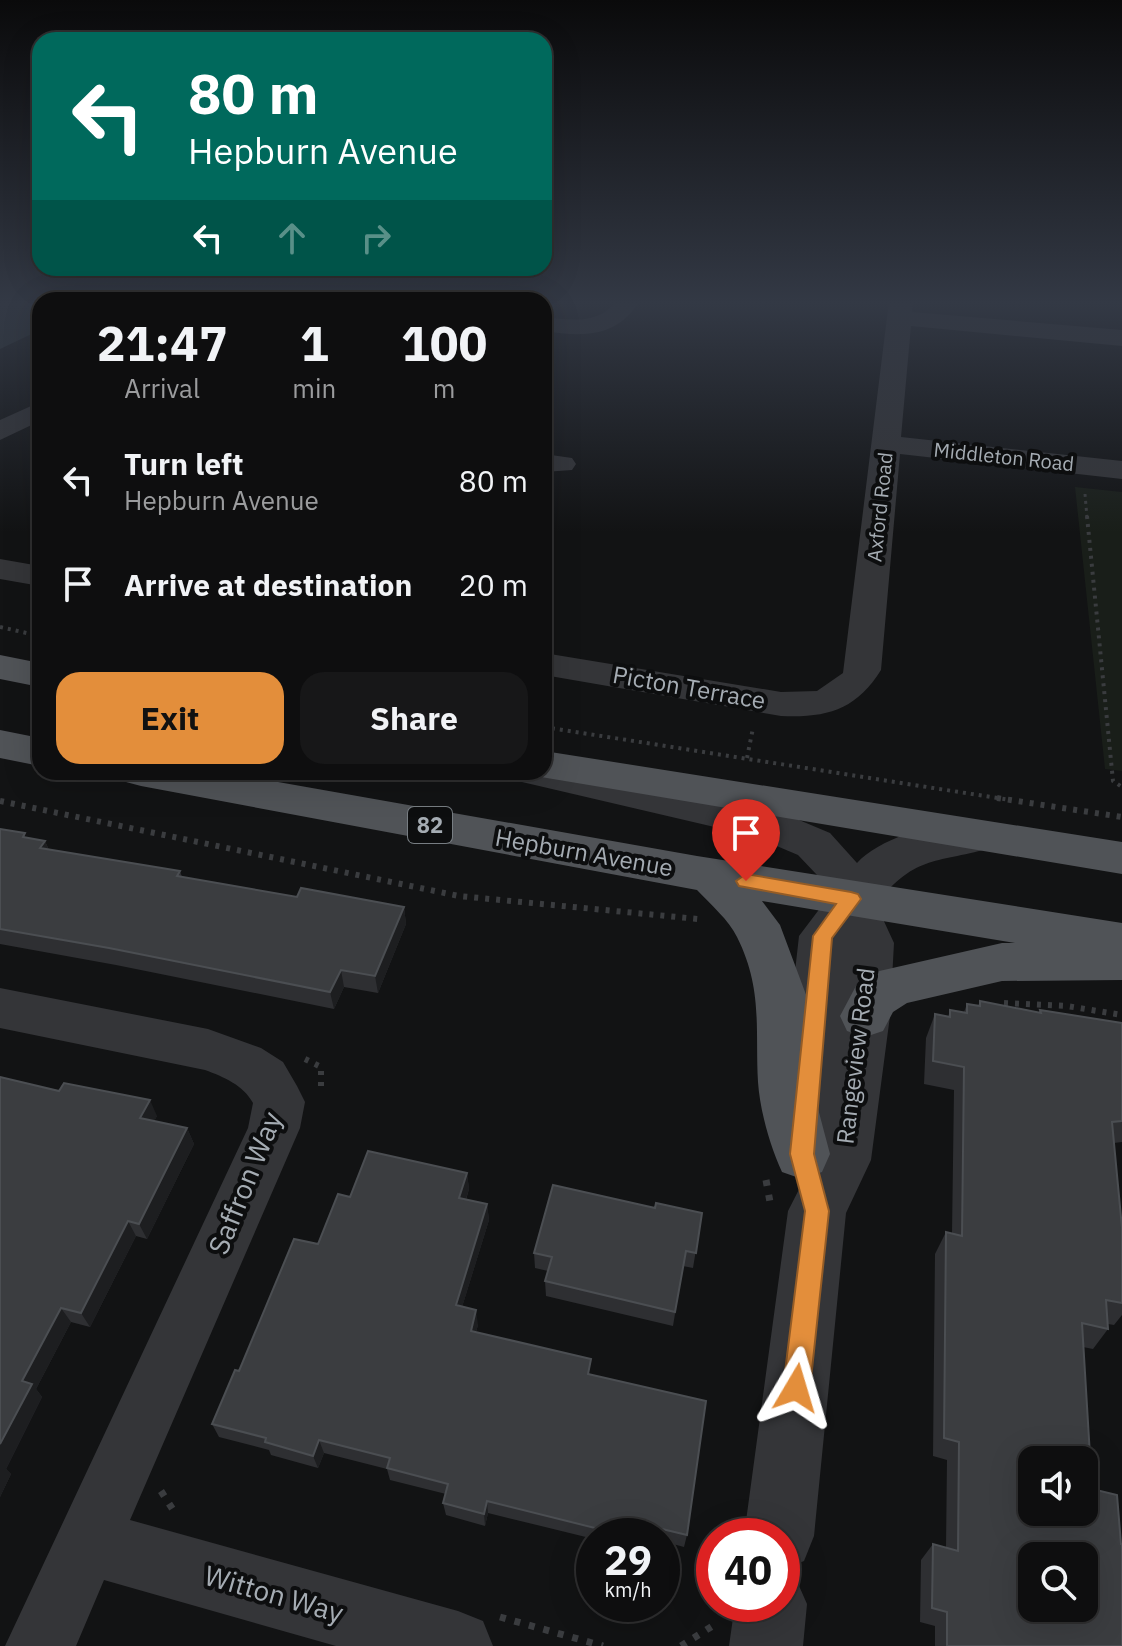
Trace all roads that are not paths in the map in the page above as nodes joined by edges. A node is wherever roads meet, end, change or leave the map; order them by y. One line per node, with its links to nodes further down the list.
1 (893, 378): 4 (street, Axford Road)
2 (32, 414): 3 (street)
3 (0, 431)
4 (886, 444): 5 (street, Middleton Road); 11 (street, Axford Road)
5 (1122, 470)
6 (0, 569): 7 (street)
7 (32, 575)
8 (552, 665): 11 (street, Picton Terrace)
9 (0, 667): 10 (main road)
10 (32, 673)
11 (834, 699)
12 (0, 744): 13 (main road)
13 (32, 750)
14 (552, 766): 17 (main road)
15 (552, 775): 20 (street, Rangeview Road)
16 (177, 780): 19 (main road, Hepburn Avenue / 82)
17 (978, 836): 18 (main road); 20 (street, Rangeview Road)
18 (1122, 858)
19 (712, 898): 20 (main road, Hepburn Avenue / 82); 25 (main road)
20 (851, 899): 21 (main road, Hepburn Avenue / 82); 24 (street, Rangeview Road); 25 (street, Rangeview Road)
21 (1122, 942)
22 (1122, 963): 24 (main road)
23 (0, 1008): 27 (street, Saffron Way)
24 (865, 1016): 25 (street, Rangeview Road)
25 (788, 1184): 26 (street, Rangeview Road)
26 (779, 1518)
27 (89, 1542): 28 (street, Witton Way); 29 (street)
28 (478, 1631)
29 (40, 1646)

